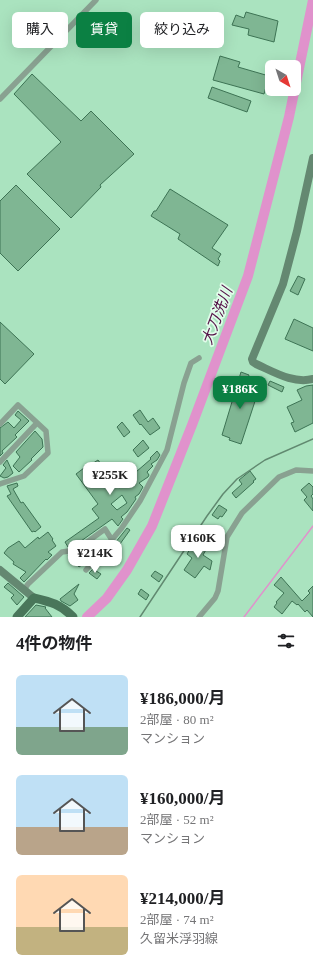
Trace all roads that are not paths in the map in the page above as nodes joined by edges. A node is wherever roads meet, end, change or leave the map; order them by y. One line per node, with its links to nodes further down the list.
1 (96, 0): 2 (street)
2 (0, 99)
3 (313, 158): 5 (street)
4 (199, 358): 11 (street)
5 (313, 379)
6 (37, 423): 7 (street); 8 (street); 10 (street)
7 (0, 424)
8 (0, 462)
9 (313, 471): 18 (street)
10 (0, 484)
11 (112, 540): 13 (street); 14 (street)
12 (0, 570): 14 (street)
13 (86, 570)
14 (24, 590): 15 (street)
15 (34, 598): 16 (main road); 17 (main road)
16 (71, 615)
17 (16, 617)
18 (199, 617)

